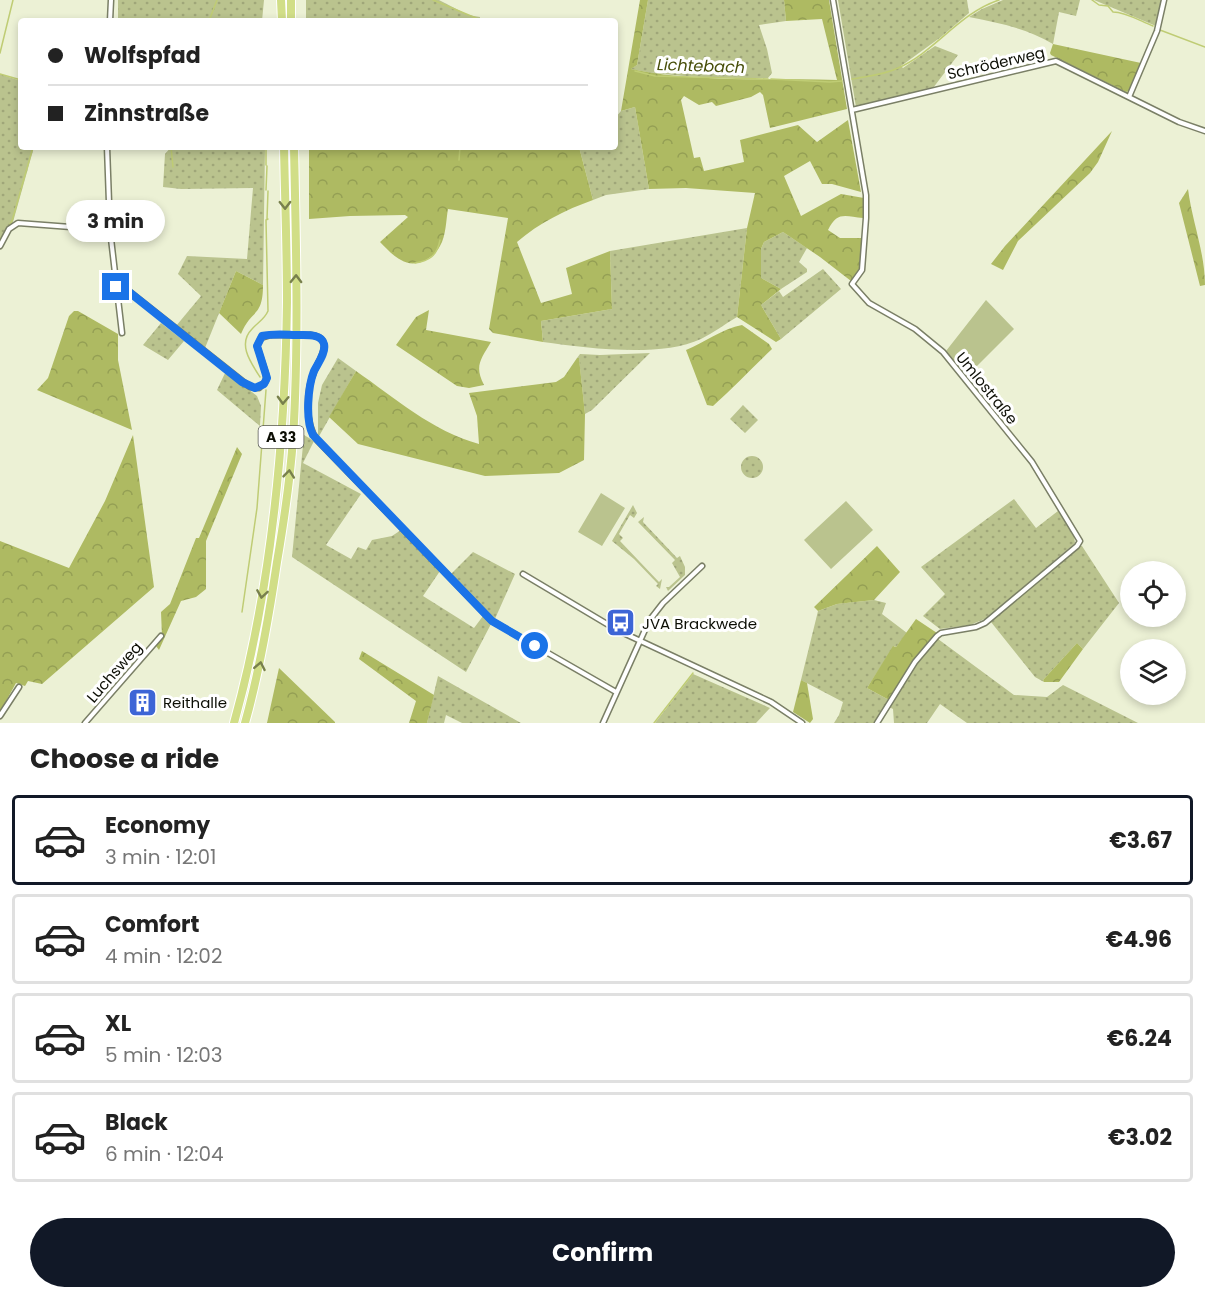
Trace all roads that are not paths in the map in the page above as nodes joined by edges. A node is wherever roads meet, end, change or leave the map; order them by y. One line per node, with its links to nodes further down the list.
1 (111, 0): 6 (street)
2 (281, 0): 7 (highway)
3 (291, 0): 8 (highway)
4 (833, 0): 10 (street, Umlostraße)
5 (1164, 0): 9 (street)
6 (110, 18)
7 (282, 18)
8 (291, 18)
9 (1130, 97): 10 (street, Schröderweg); 11 (street, Schröderweg)
10 (852, 110): 31 (street, Umlostraße)
11 (1205, 131)
12 (107, 150): 15 (street)
13 (284, 150): 27 (highway, A 33, one-way to 27)
14 (294, 150): 28 (highway, A 33, one-way to 14)
15 (110, 230): 16 (street); 17 (street)
16 (0, 246)
17 (116, 287): 18 (street); 24 (street, bridge)
18 (122, 333)
19 (702, 566): 22 (street)
20 (523, 574): 22 (street)
21 (160, 636): 26 (street, Luchsweg)
22 (638, 640): 24 (street); 30 (street)
23 (19, 687): 25 (street)
24 (616, 692): 29 (street)
25 (0, 716)
26 (85, 723)
27 (234, 723)
28 (245, 723)
29 (603, 723)
30 (802, 723)
31 (877, 723)

